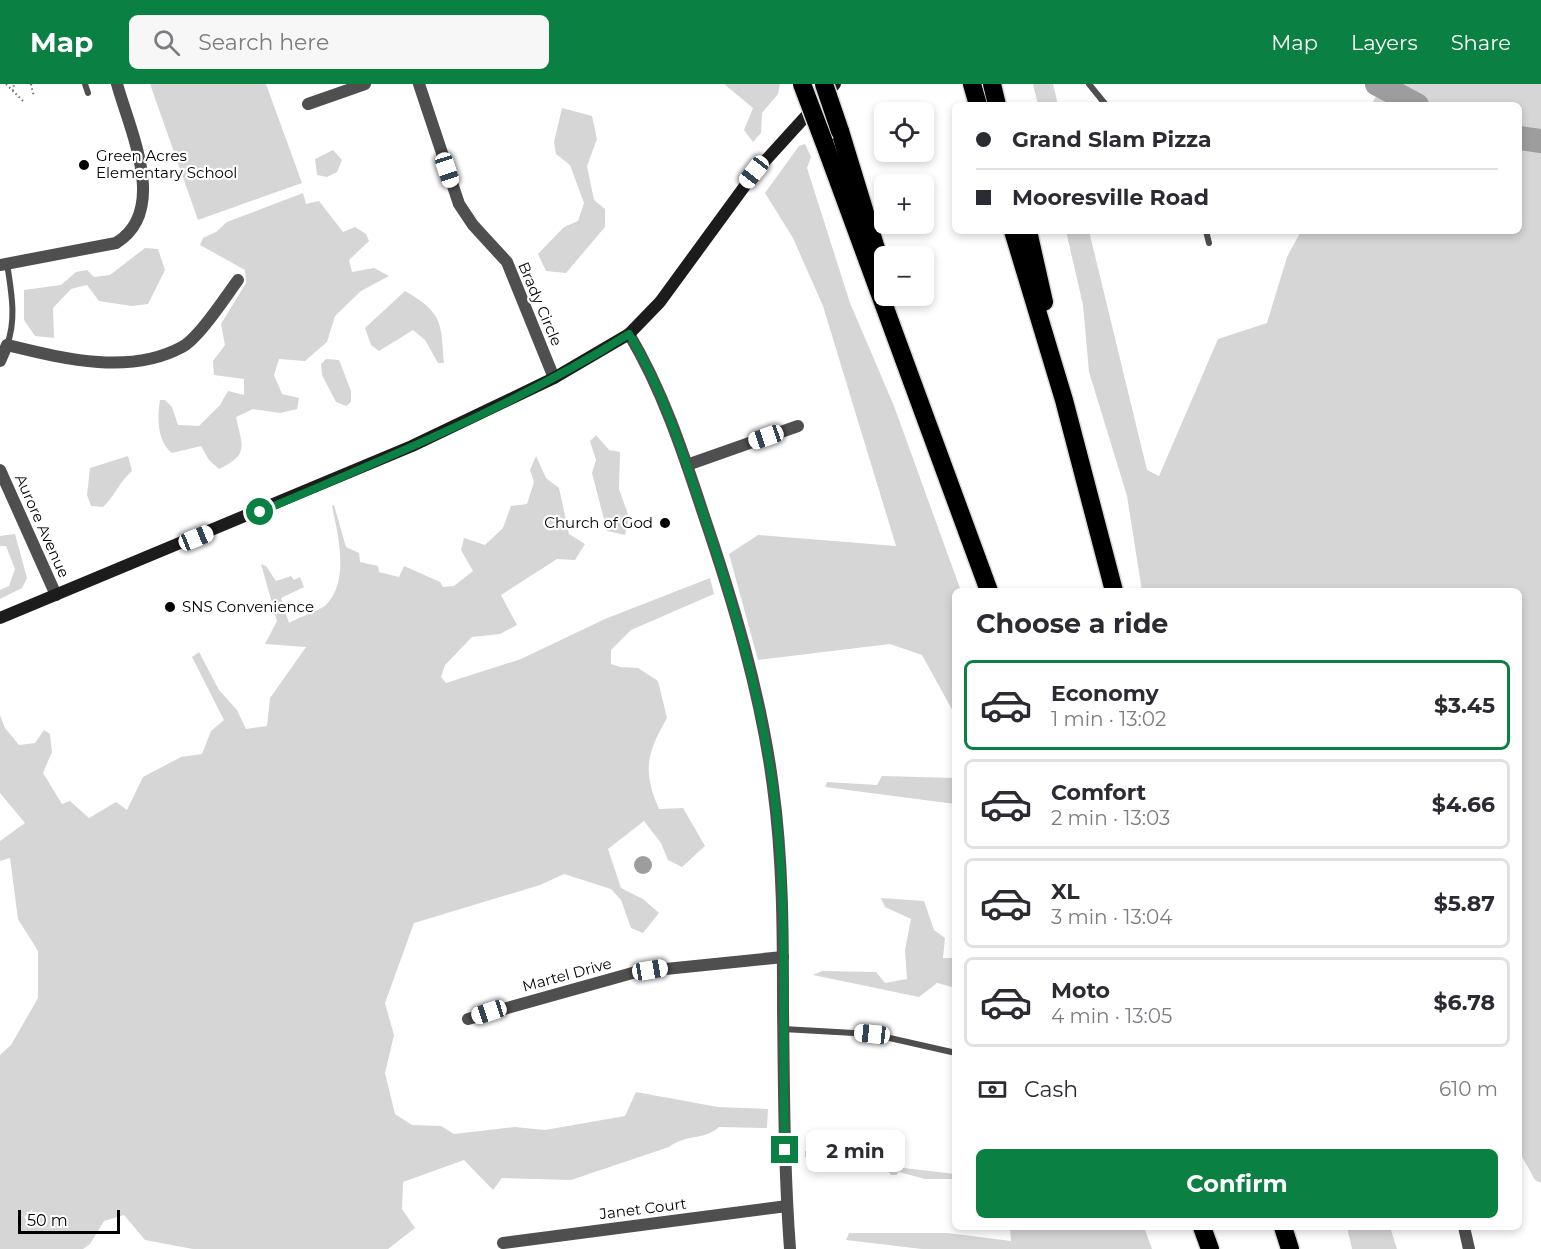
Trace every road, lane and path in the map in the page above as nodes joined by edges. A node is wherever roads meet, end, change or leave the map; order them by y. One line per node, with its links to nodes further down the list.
1 (6, 84): 14 (path)
2 (14, 84): 14 (path)
3 (31, 84): 16 (path)
4 (85, 84): 15 (lane)
5 (117, 84): 27 (street)
6 (365, 84): 21 (street)
7 (419, 84): 33 (street, Brady Circle)
8 (802, 84): 36 (highway, bridge)
9 (824, 84): 26 (highway, bridge)
10 (835, 84): 30 (main road)
11 (972, 84): 18 (highway)
12 (992, 84): 19 (highway)
13 (1089, 84): 20 (lane)
14 (13, 91): 17 (path)
15 (88, 93)
16 (34, 96)
17 (24, 102)
18 (977, 102)
19 (996, 102)
20 (1104, 102)
21 (308, 104)
22 (1014, 234): 34 (highway)
23 (1029, 234): 34 (highway)
24 (1207, 234): 25 (lane)
25 (1209, 243)
26 (875, 246)
27 (4, 264): 31 (lane)
28 (238, 280): 31 (street)
29 (894, 306): 36 (highway)
30 (629, 334): 33 (main road); 37 (street)
31 (7, 345): 32 (street)
32 (0, 361)
33 (554, 378): 41 (main road)
34 (1064, 400): 40 (highway)
35 (798, 426): 37 (street)
36 (934, 436): 39 (highway)
37 (687, 465): 43 (street)
38 (0, 470): 41 (street, Aurore Avenue)
39 (988, 588)
40 (1113, 588)
41 (56, 595): 42 (main road)
42 (0, 618)
43 (783, 957): 44 (street, Martel Drive); 45 (street)
44 (468, 1019)
45 (783, 1029): 46 (lane); 47 (street)
46 (952, 1052)
47 (787, 1206): 51 (street, Janet Court); 52 (street)
48 (1203, 1230): 53 (highway)
49 (1285, 1230): 54 (highway)
50 (1465, 1230): 55 (street)
51 (503, 1243)
52 (790, 1249)
53 (1210, 1249)
54 (1290, 1249)
55 (1469, 1249)

